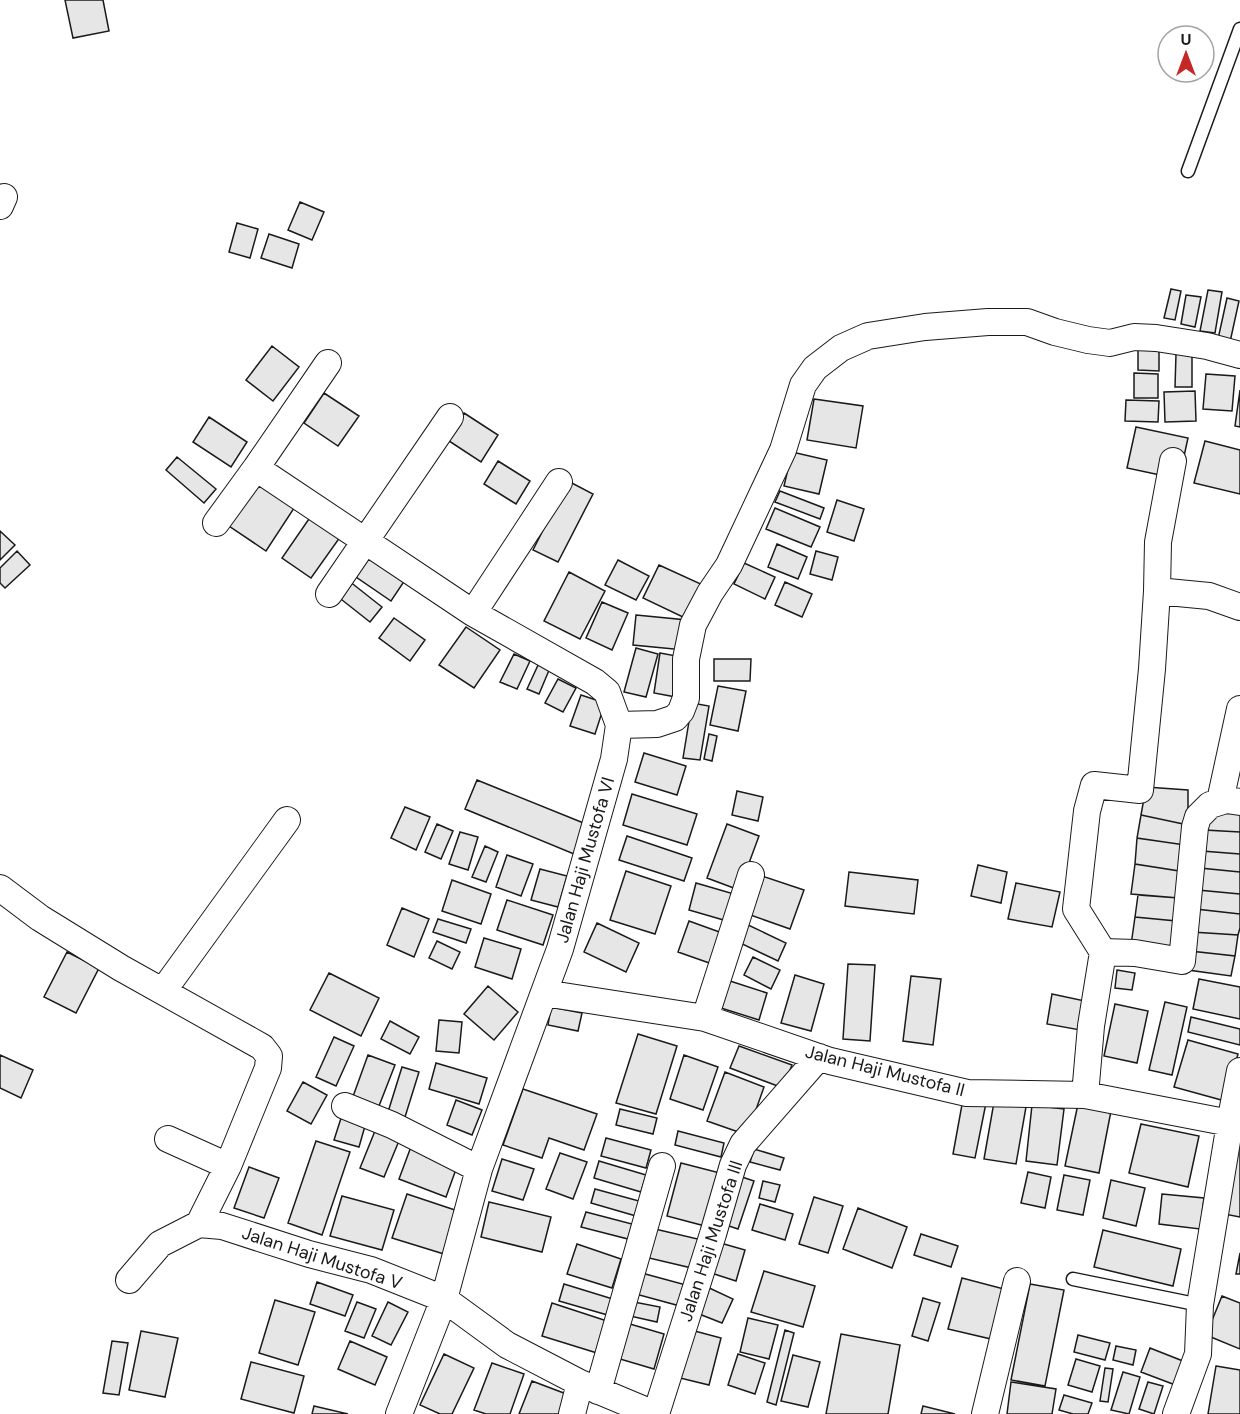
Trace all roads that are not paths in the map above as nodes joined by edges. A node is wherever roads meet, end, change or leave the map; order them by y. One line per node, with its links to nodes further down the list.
1 (1240, 29): 2 (lane)
2 (1188, 171)
3 (1240, 355): 16 (street)
4 (328, 363): 7 (street)
5 (450, 417): 10 (street)
6 (1173, 461): 11 (street)
7 (256, 468): 9 (street); 10 (street)
8 (559, 482): 14 (street)
9 (216, 523)
10 (366, 542): 12 (street); 14 (street)
11 (1157, 591): 13 (street); 21 (street)
12 (329, 594)
13 (1240, 607)
14 (473, 613): 16 (street)
15 (1240, 708): 17 (street)
16 (619, 725): 23 (street, Jalan Haji Mustofa VI)
17 (1230, 802): 21 (street)
18 (287, 820): 22 (street)
19 (751, 875): 24 (street)
20 (0, 888): 22 (street)
21 (1103, 952): 27 (street)
22 (163, 991): 31 (street)
23 (544, 993): 24 (street, Jalan Haji Mustofa II); 33 (street, Jalan Haji Mustofa VI)
24 (705, 1018): 25 (street, Jalan Haji Mustofa II)
25 (819, 1057): 27 (street, Jalan Haji Mustofa II); 43 (street, Jalan Haji Mustofa III)
26 (1240, 1071): 29 (street)
27 (1085, 1095): 29 (street, Jalan Haji Mustofa II)
28 (345, 1106): 33 (street)
29 (1235, 1125): 39 (street)
30 (168, 1139): 31 (street)
31 (228, 1166): 34 (street)
32 (662, 1166): 40 (street)
33 (479, 1169): 38 (street, Jalan Haji Mustofa VI)
34 (199, 1224): 36 (street); 38 (street, Jalan Haji Mustofa V)
35 (1073, 1279): 39 (lane)
36 (129, 1280)
37 (1017, 1281): 44 (street)
38 (444, 1299): 40 (street, Jalan Haji Mustofa V); 41 (street, Jalan Haji Mustofa VI)
39 (1200, 1305): 45 (street)
40 (589, 1387): 42 (street); 43 (street, Jalan Haji Mustofa V)
41 (399, 1414)
42 (572, 1414)
43 (655, 1414)
44 (985, 1414)
45 (1176, 1414)

